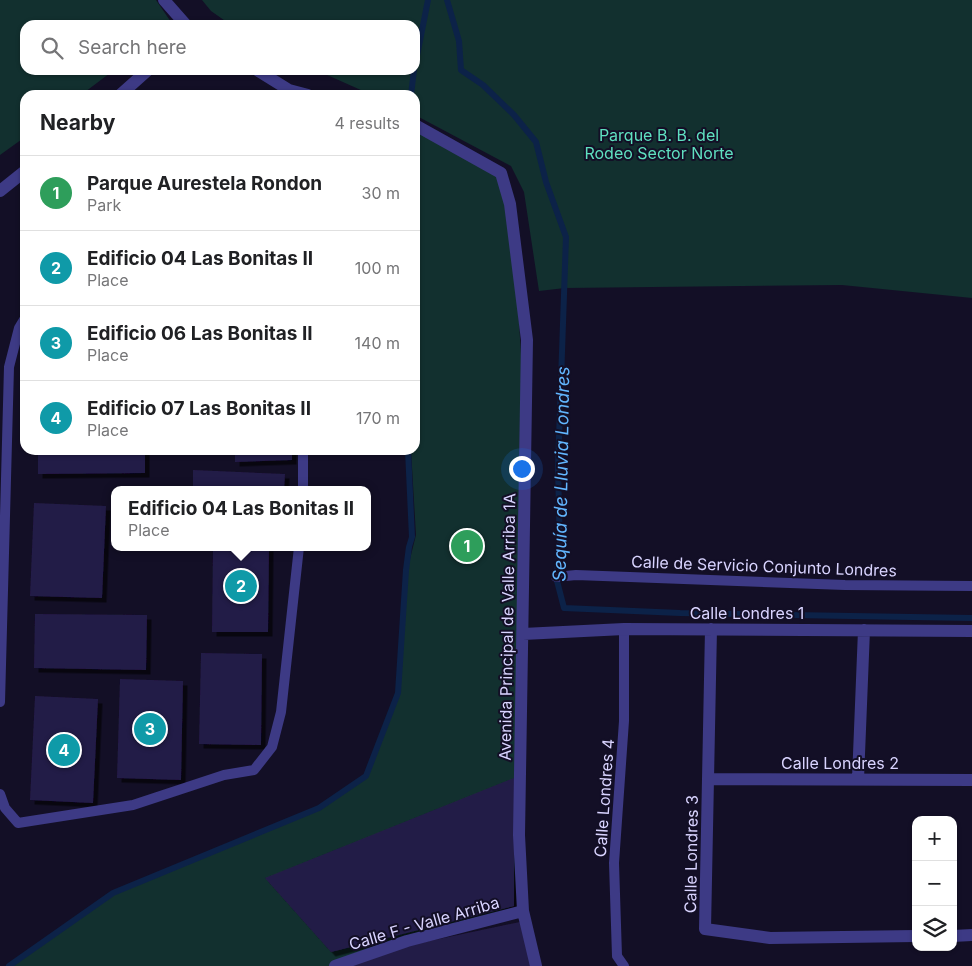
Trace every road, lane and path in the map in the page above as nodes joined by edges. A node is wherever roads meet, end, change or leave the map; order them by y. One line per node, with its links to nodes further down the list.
1 (164, 0): 2 (street)
2 (180, 20)
3 (142, 75): 5 (street)
4 (264, 75): 6 (street)
5 (126, 90)
6 (284, 90)
7 (420, 128): 20 (street, Avenida Principal de Valle Arriba 1A)
8 (20, 175): 9 (street)
9 (0, 191)
10 (20, 326): 21 (lane)
11 (303, 455): 12 (lane)
12 (303, 486)
13 (299, 551): 25 (lane)
14 (556, 577): 15 (lane, Calle de Servicio Conjunto Londres)
15 (972, 586)
16 (624, 629): 17 (street, Calle Londres 1); 20 (street, Calle Londres 1); 32 (lane, Calle Londres 4)
17 (711, 629): 18 (street, Calle Londres 1); 22 (street, Calle Londres 3)
18 (864, 630): 19 (street, Calle Londres 1); 23 (street)
19 (972, 631)
20 (523, 634): 26 (street, Avenida Principal de Valle Arriba 1A)
21 (0, 702)
22 (708, 779): 23 (street, Calle Londres 2); 28 (street, Calle Londres 3)
23 (858, 779): 24 (street, Calle Londres 2)
24 (972, 780)
25 (0, 794)
26 (523, 911): 30 (street, Calle F - Valle Arriba); 31 (street, Avenida Principal de Valle Arriba 1A)
27 (972, 935): 29 (street)
28 (912, 936)
29 (957, 936)
30 (335, 966)
31 (536, 966)
32 (624, 966)

